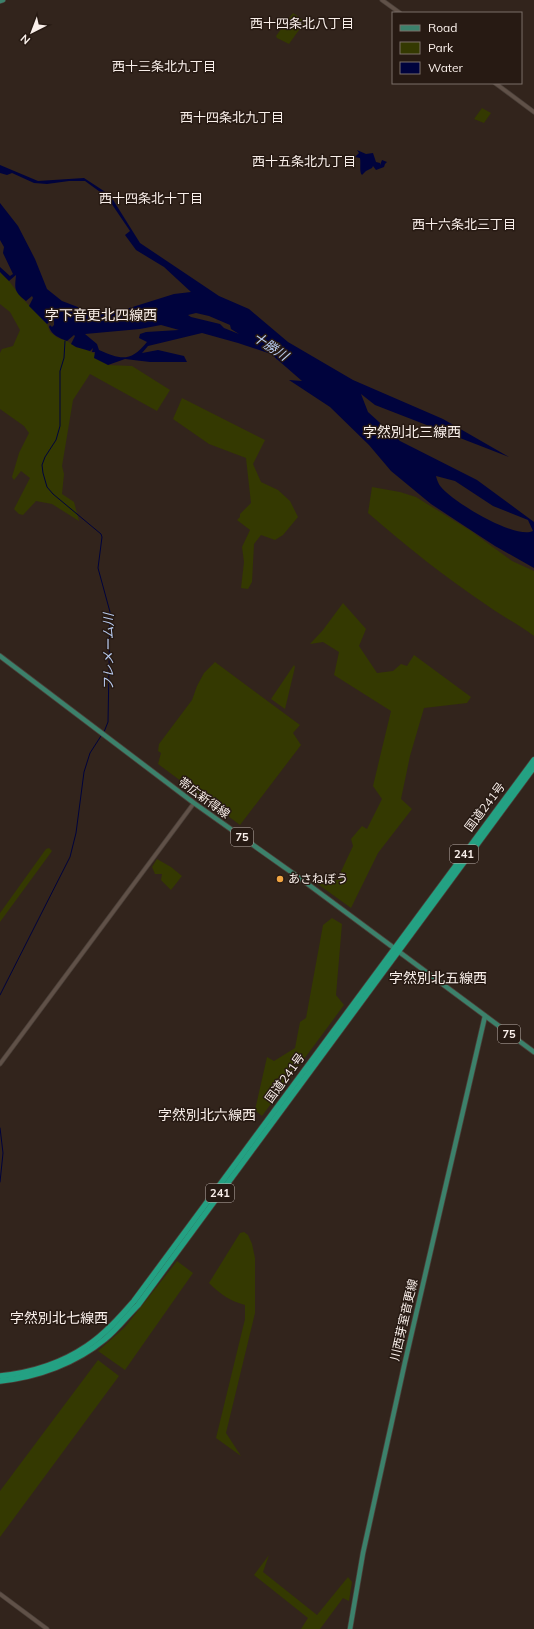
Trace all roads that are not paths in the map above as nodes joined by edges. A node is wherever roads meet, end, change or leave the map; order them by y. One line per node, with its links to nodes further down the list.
1 (382, 0): 2 (street)
2 (399, 12)
3 (496, 84): 4 (street)
4 (534, 112)
5 (0, 656): 8 (main road, 帯広新得線 / 75)
6 (534, 760): 9 (highway, 国道241号 / 241)
7 (534, 767): 9 (highway, 国道241号 / 241)
8 (194, 803): 9 (main road, 帯広新得線 / 75); 12 (street)
9 (396, 950): 10 (main road, 帯広新得線 / 75); 13 (highway, 国道241号 / 241); 14 (highway, 国道241号 / 241)
10 (485, 1016): 11 (main road, 帯広新得線 / 75); 17 (main road, 川西芽室音更線)
11 (534, 1052)
12 (0, 1064)
13 (0, 1376)
14 (0, 1381)
15 (0, 1594): 16 (street)
16 (47, 1629)
17 (350, 1629)

